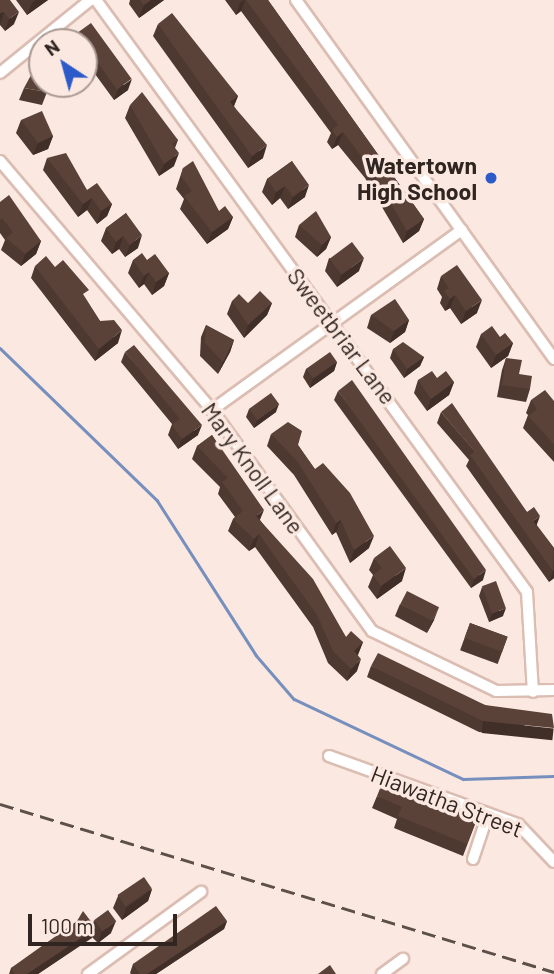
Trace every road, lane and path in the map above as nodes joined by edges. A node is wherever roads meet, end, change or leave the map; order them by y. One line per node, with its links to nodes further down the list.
1 (93, 0): 3 (street); 6 (street, Sweetbriar Lane)
2 (296, 0): 5 (street)
3 (0, 73)
4 (0, 161): 8 (street, Mary Knoll Lane)
5 (462, 230): 6 (street); 7 (street)
6 (334, 322): 8 (street); 10 (street, Sweetbriar Lane)
7 (554, 359)
8 (212, 410): 10 (street, Mary Knoll Lane)
9 (554, 690): 10 (street, Mary Knoll Lane)
10 (533, 692)
11 (329, 756): 12 (street, Hiawatha Street)
12 (488, 814): 13 (street); 14 (street, Hiawatha Street)
13 (473, 859)
14 (554, 862)
15 (201, 892): 17 (street)
16 (402, 959): 18 (street)
17 (88, 974)
18 (382, 974)

